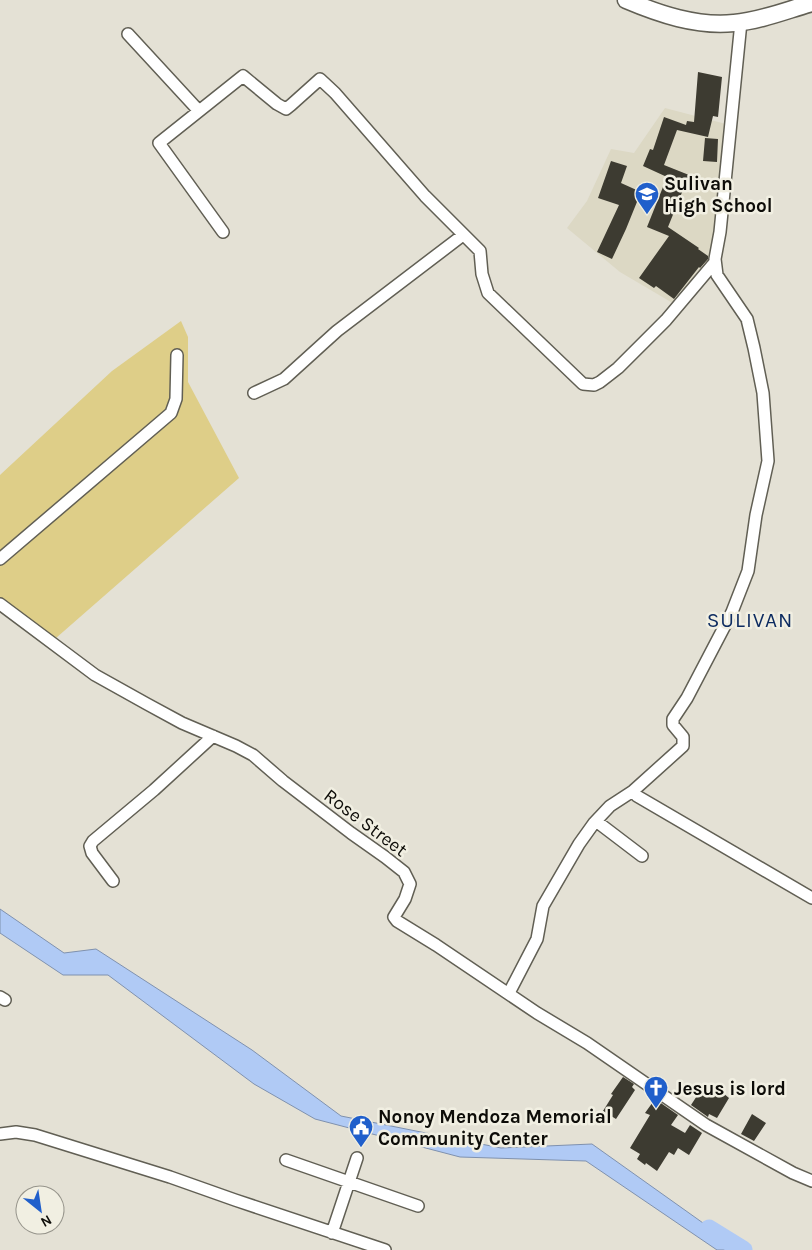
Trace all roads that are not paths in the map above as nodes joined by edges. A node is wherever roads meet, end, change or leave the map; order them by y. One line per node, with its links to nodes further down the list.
1 (626, 0): 3 (main road)
2 (812, 3): 3 (main road)
3 (741, 22): 8 (street)
4 (128, 34): 5 (street)
5 (199, 111): 6 (street); 7 (street)
6 (223, 232)
7 (464, 235): 8 (street); 10 (street)
8 (715, 262): 14 (street)
9 (177, 355): 11 (street)
10 (254, 392)
11 (0, 559)
12 (0, 604): 13 (street, Rose Street)
13 (213, 736): 17 (street); 19 (street, Rose Street)
14 (633, 791): 15 (street); 18 (street)
15 (596, 821): 16 (street); 19 (street)
16 (642, 856)
17 (113, 882)
18 (812, 898)
19 (509, 993): 23 (street, Rose Street)
20 (0, 1134): 26 (street)
21 (357, 1158): 24 (street)
22 (286, 1160): 24 (street)
23 (812, 1181)
24 (349, 1182): 25 (street); 26 (street)
25 (418, 1206)
26 (332, 1233): 27 (street)
27 (385, 1250)

